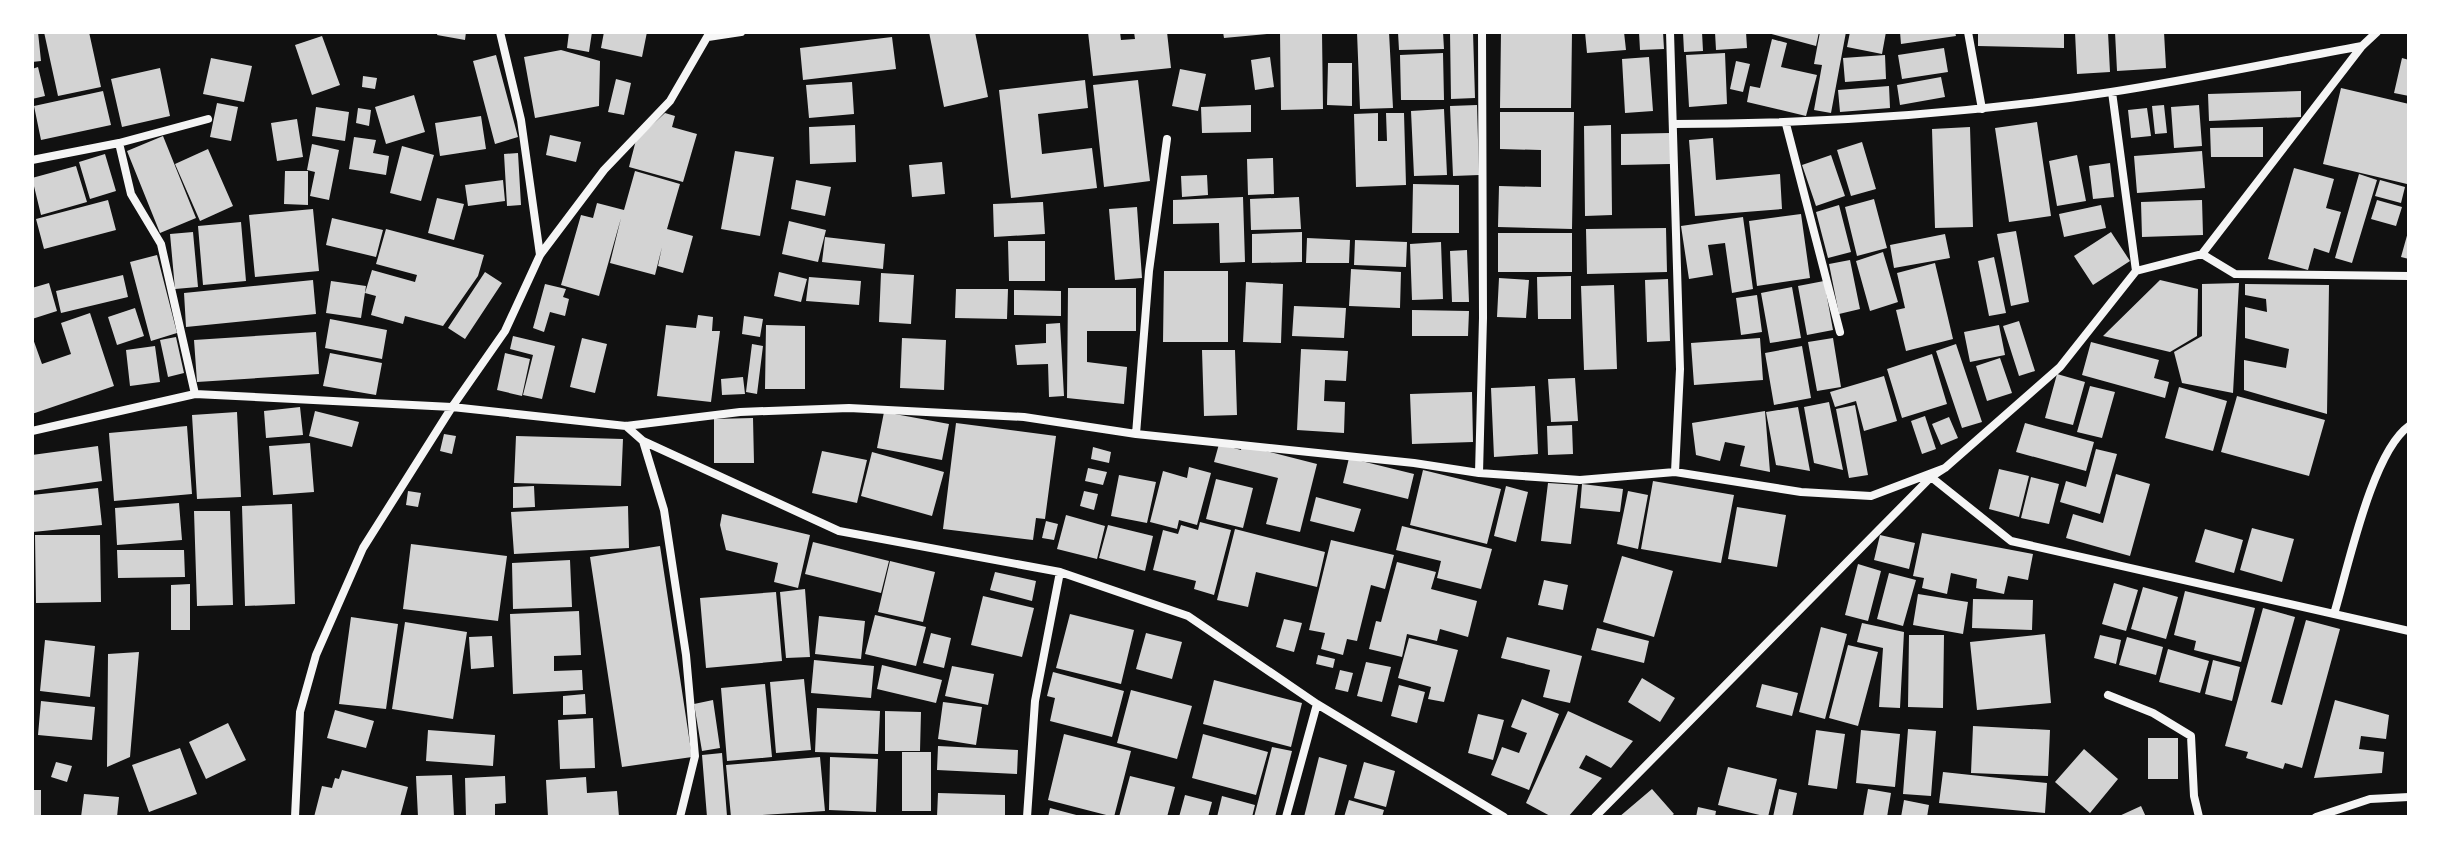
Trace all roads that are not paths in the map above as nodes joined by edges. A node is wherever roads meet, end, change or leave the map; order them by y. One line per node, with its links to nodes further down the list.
1 (500, 32): 18 (street)
2 (741, 32): 7 (street)
3 (1482, 32): 31 (street)
4 (1670, 32): 12 (street)
5 (1968, 32): 10 (street)
6 (2377, 32): 8 (street)
7 (709, 35): 18 (street)
8 (2362, 46): 9 (street); 17 (street)
9 (2112, 92): 10 (street); 19 (street)
10 (1982, 109): 13 (street)
11 (208, 119): 15 (street)
12 (1674, 124): 13 (street); 30 (street)
13 (1786, 124): 21 (street)
14 (1167, 139): 27 (street)
15 (119, 143): 16 (street); 22 (street)
16 (32, 160)
17 (2202, 254): 19 (street); 20 (street)
18 (540, 255): 23 (street)
19 (2136, 271): 29 (street)
20 (2409, 276)
21 (1840, 332)
22 (195, 394): 23 (street); 26 (street)
23 (452, 407): 24 (street); 39 (street)
24 (626, 426): 27 (street); 28 (street)
25 (2409, 426): 34 (street)
26 (32, 431)
27 (1136, 434): 31 (street)
28 (643, 441): 33 (street); 40 (street)
29 (1945, 468): 30 (street); 32 (street)
30 (1675, 472): 31 (street)
31 (1479, 473)
32 (1931, 477): 34 (street); 44 (street)
33 (1060, 572): 37 (street); 41 (street)
34 (2334, 614): 35 (street)
35 (2409, 631)
36 (2108, 695): 45 (street)
37 (1317, 704): 42 (street); 43 (street)
38 (2409, 797): 46 (street)
39 (295, 817)
40 (680, 817)
41 (1027, 817)
42 (1286, 817)
43 (1504, 817)
44 (1595, 817)
45 (2199, 817)
46 (2316, 817)

